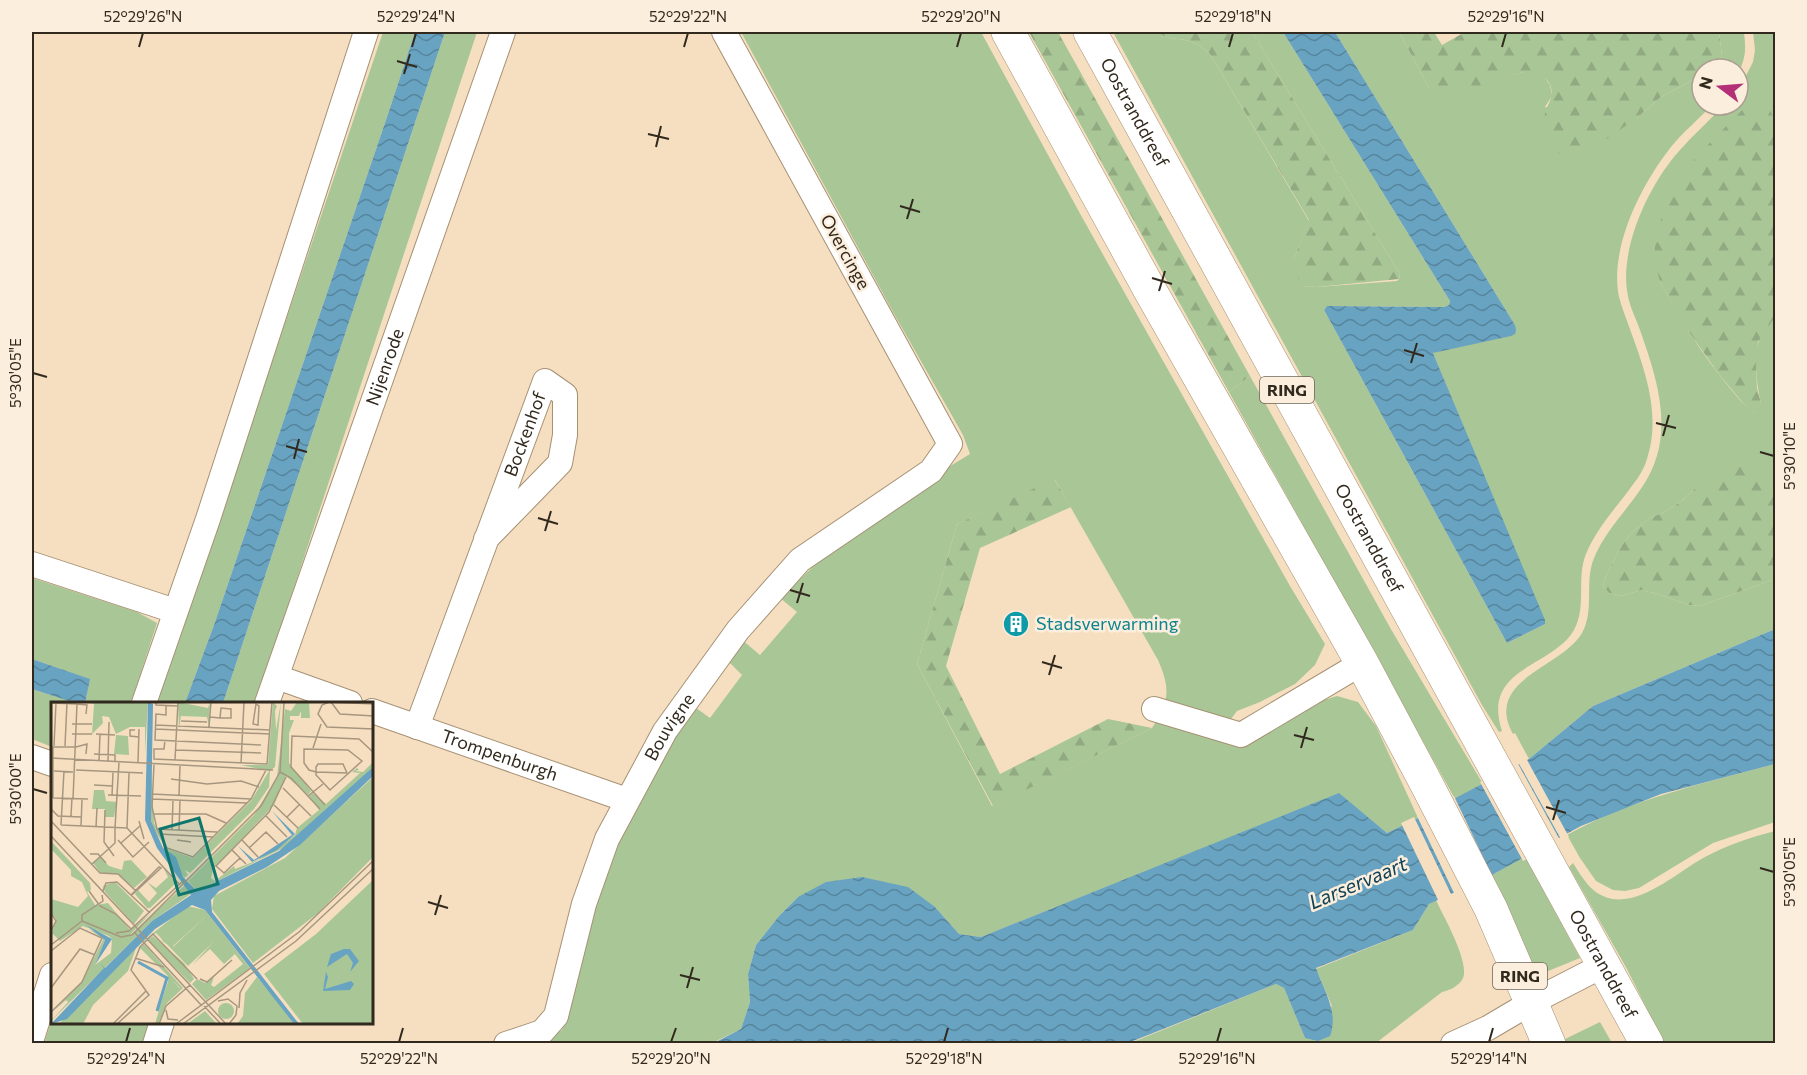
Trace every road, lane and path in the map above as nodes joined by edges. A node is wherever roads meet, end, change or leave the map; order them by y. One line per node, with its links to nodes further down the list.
1 (366, 32): 9 (street)
2 (503, 32): 11 (street, Nijenrode)
3 (724, 32): 6 (street, Overcinge)
4 (1008, 32): 10 (main road, RING)
5 (1090, 32): 21 (main road, Oostranddreef / RING)
6 (931, 471): 20 (street, Bouvigne)
7 (486, 539): 7 (street, Bockenhof); 17 (street, Bockenhof)
8 (32, 564): 9 (street)
9 (175, 611): 12 (street)
10 (1362, 663): 15 (street); 23 (main road, RING)
11 (277, 677): 13 (street, Nijenrode); 14 (street)
12 (144, 702)
13 (267, 702)
14 (347, 702)
15 (1154, 709)
16 (374, 712): 17 (street, Trompenburgh)
17 (417, 727): 20 (street, Trompenburgh)
18 (32, 757): 19 (street)
19 (51, 764)
20 (627, 800): 27 (street, Bouvigne)
21 (1604, 965): 23 (street); 30 (main road, Oostranddreef / RING)
22 (51, 978): 25 (street)
23 (1532, 1002): 28 (street); 29 (main road, RING)
24 (162, 1024): 26 (street)
25 (32, 1038)
26 (155, 1044)
27 (506, 1044)
28 (1453, 1044)
29 (1549, 1044)
30 (1647, 1044)

